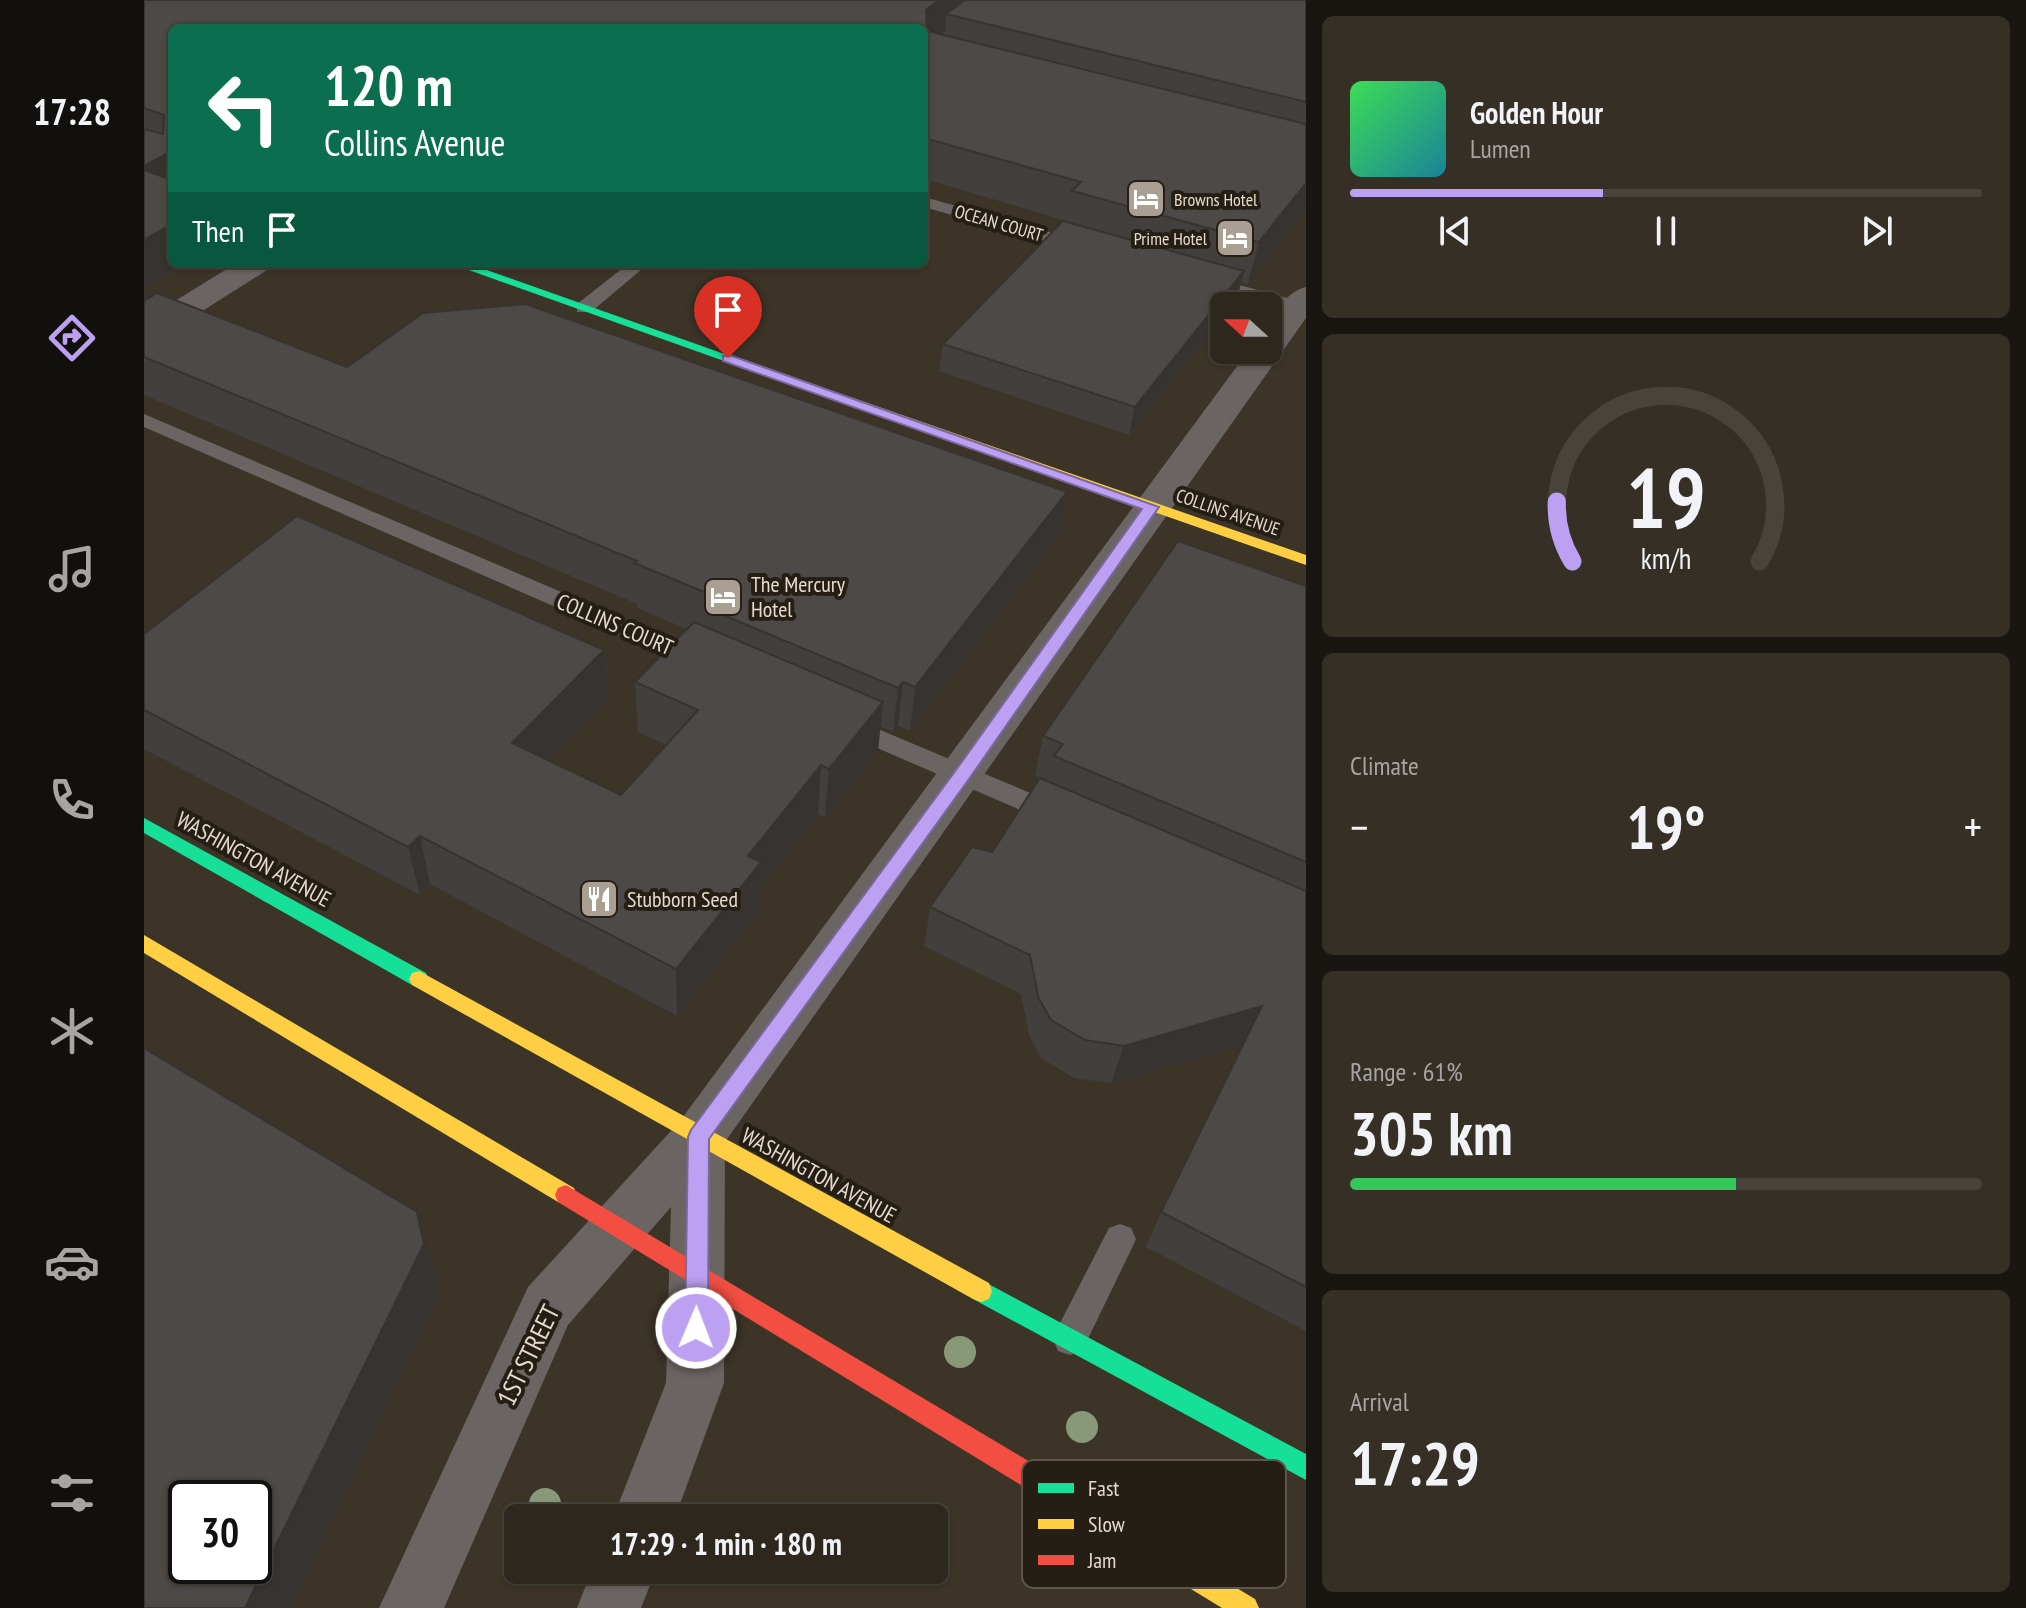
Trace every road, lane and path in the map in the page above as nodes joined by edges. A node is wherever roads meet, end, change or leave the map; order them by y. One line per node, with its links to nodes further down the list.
1 (928, 203): 2 (lane, OCEAN COURT)
2 (1104, 253)
3 (250, 268): 10 (street)
4 (469, 268): 8 (street, COLLINS AVENUE)
5 (634, 268): 8 (lane)
6 (1194, 278): 7 (lane)
7 (1303, 304): 9 (street, 1ST STREET)
8 (584, 308): 13 (street, COLLINS AVENUE)
9 (1282, 330)
10 (144, 334)
11 (1256, 364): 13 (street, 1ST STREET)
12 (144, 420): 15 (lane, COLLINS COURT)
13 (1151, 507): 14 (street, COLLINS AVENUE); 17 (street, 1ST STREET)
14 (1306, 560)
15 (728, 673)
16 (830, 717): 17 (lane)
17 (963, 775): 18 (lane); 21 (street, 1ST STREET)
18 (1072, 822)
19 (144, 825): 21 (street, WASHINGTON AVENUE)
20 (144, 943): 22 (street)
21 (699, 1137): 22 (street, 1ST STREET); 24 (street); 25 (street, WASHINGTON AVENUE)
22 (618, 1225): 24 (street); 32 (street, 1ST STREET)
23 (1120, 1239): 25 (lane)
24 (697, 1273): 27 (street); 28 (street)
25 (1070, 1339): 26 (street, WASHINGTON AVENUE)
26 (1306, 1468)
27 (1022, 1473)
28 (649, 1504)
29 (618, 1584): 33 (street)
30 (1208, 1588): 31 (street)
31 (1237, 1606)
32 (411, 1608)
33 (609, 1608)

